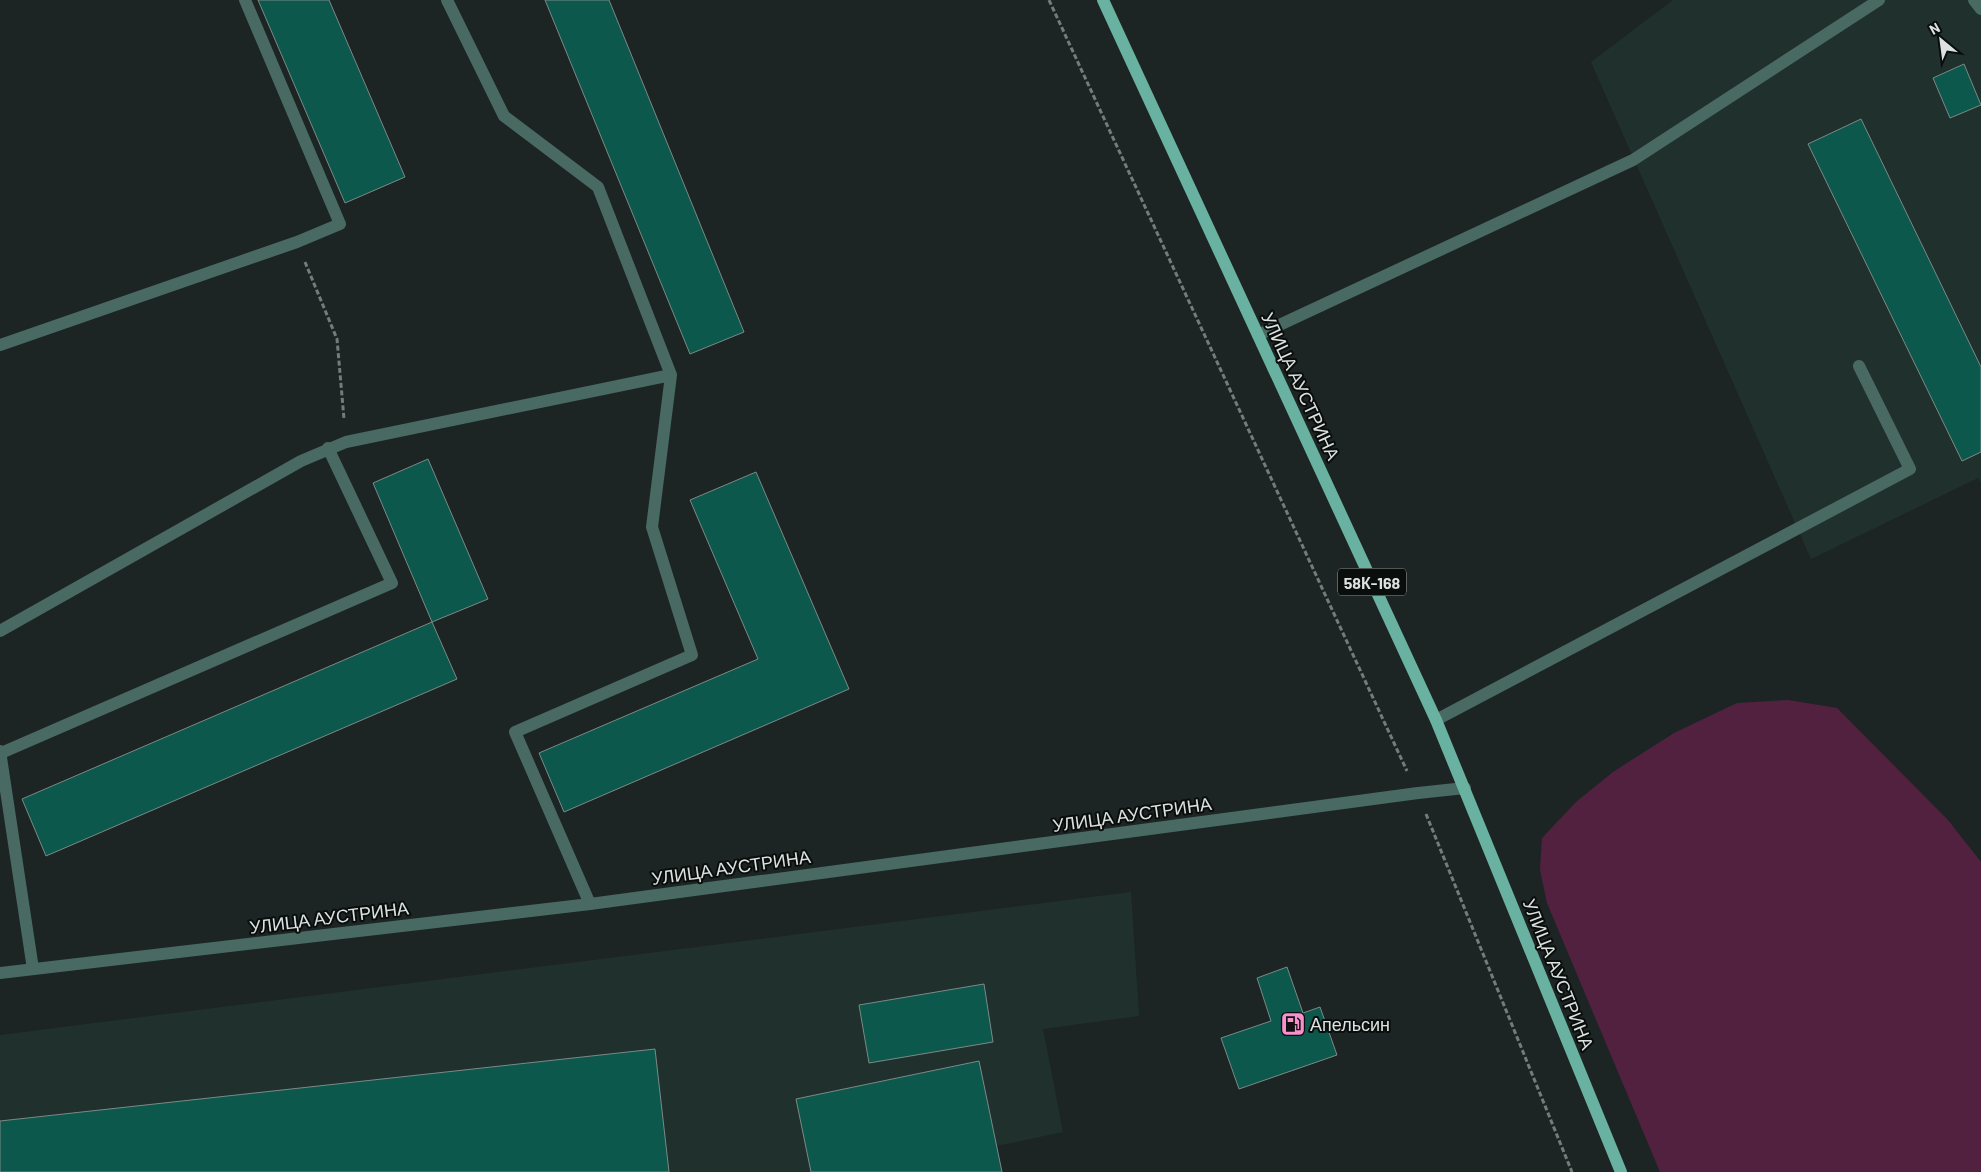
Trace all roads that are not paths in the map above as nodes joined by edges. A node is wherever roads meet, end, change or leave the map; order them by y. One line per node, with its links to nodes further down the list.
1 (245, 0): 8 (street)
2 (447, 0): 10 (street)
3 (1103, 0): 7 (main road, УЛИЦА АУСТРИНА / 58К-168)
4 (1879, 0): 7 (street)
5 (1974, 0): 6 (street)
6 (1981, 9)
7 (1258, 335): 13 (main road, УЛИЦА АУСТРИНА / 58К-168)
8 (0, 345)
9 (1859, 366): 13 (street)
10 (671, 375): 11 (street); 16 (street)
11 (328, 448): 12 (street); 14 (street)
12 (0, 631)
13 (1436, 720): 15 (main road, УЛИЦА АУСТРИНА / 58К-168)
14 (0, 752): 17 (street)
15 (1465, 788): 16 (street, УЛИЦА АУСТРИНА); 19 (main road, УЛИЦА АУСТРИНА / 58К-168)
16 (590, 904): 17 (street, УЛИЦА АУСТРИНА)
17 (33, 969): 18 (street, УЛИЦА АУСТРИНА)
18 (0, 973)
19 (1621, 1172)

